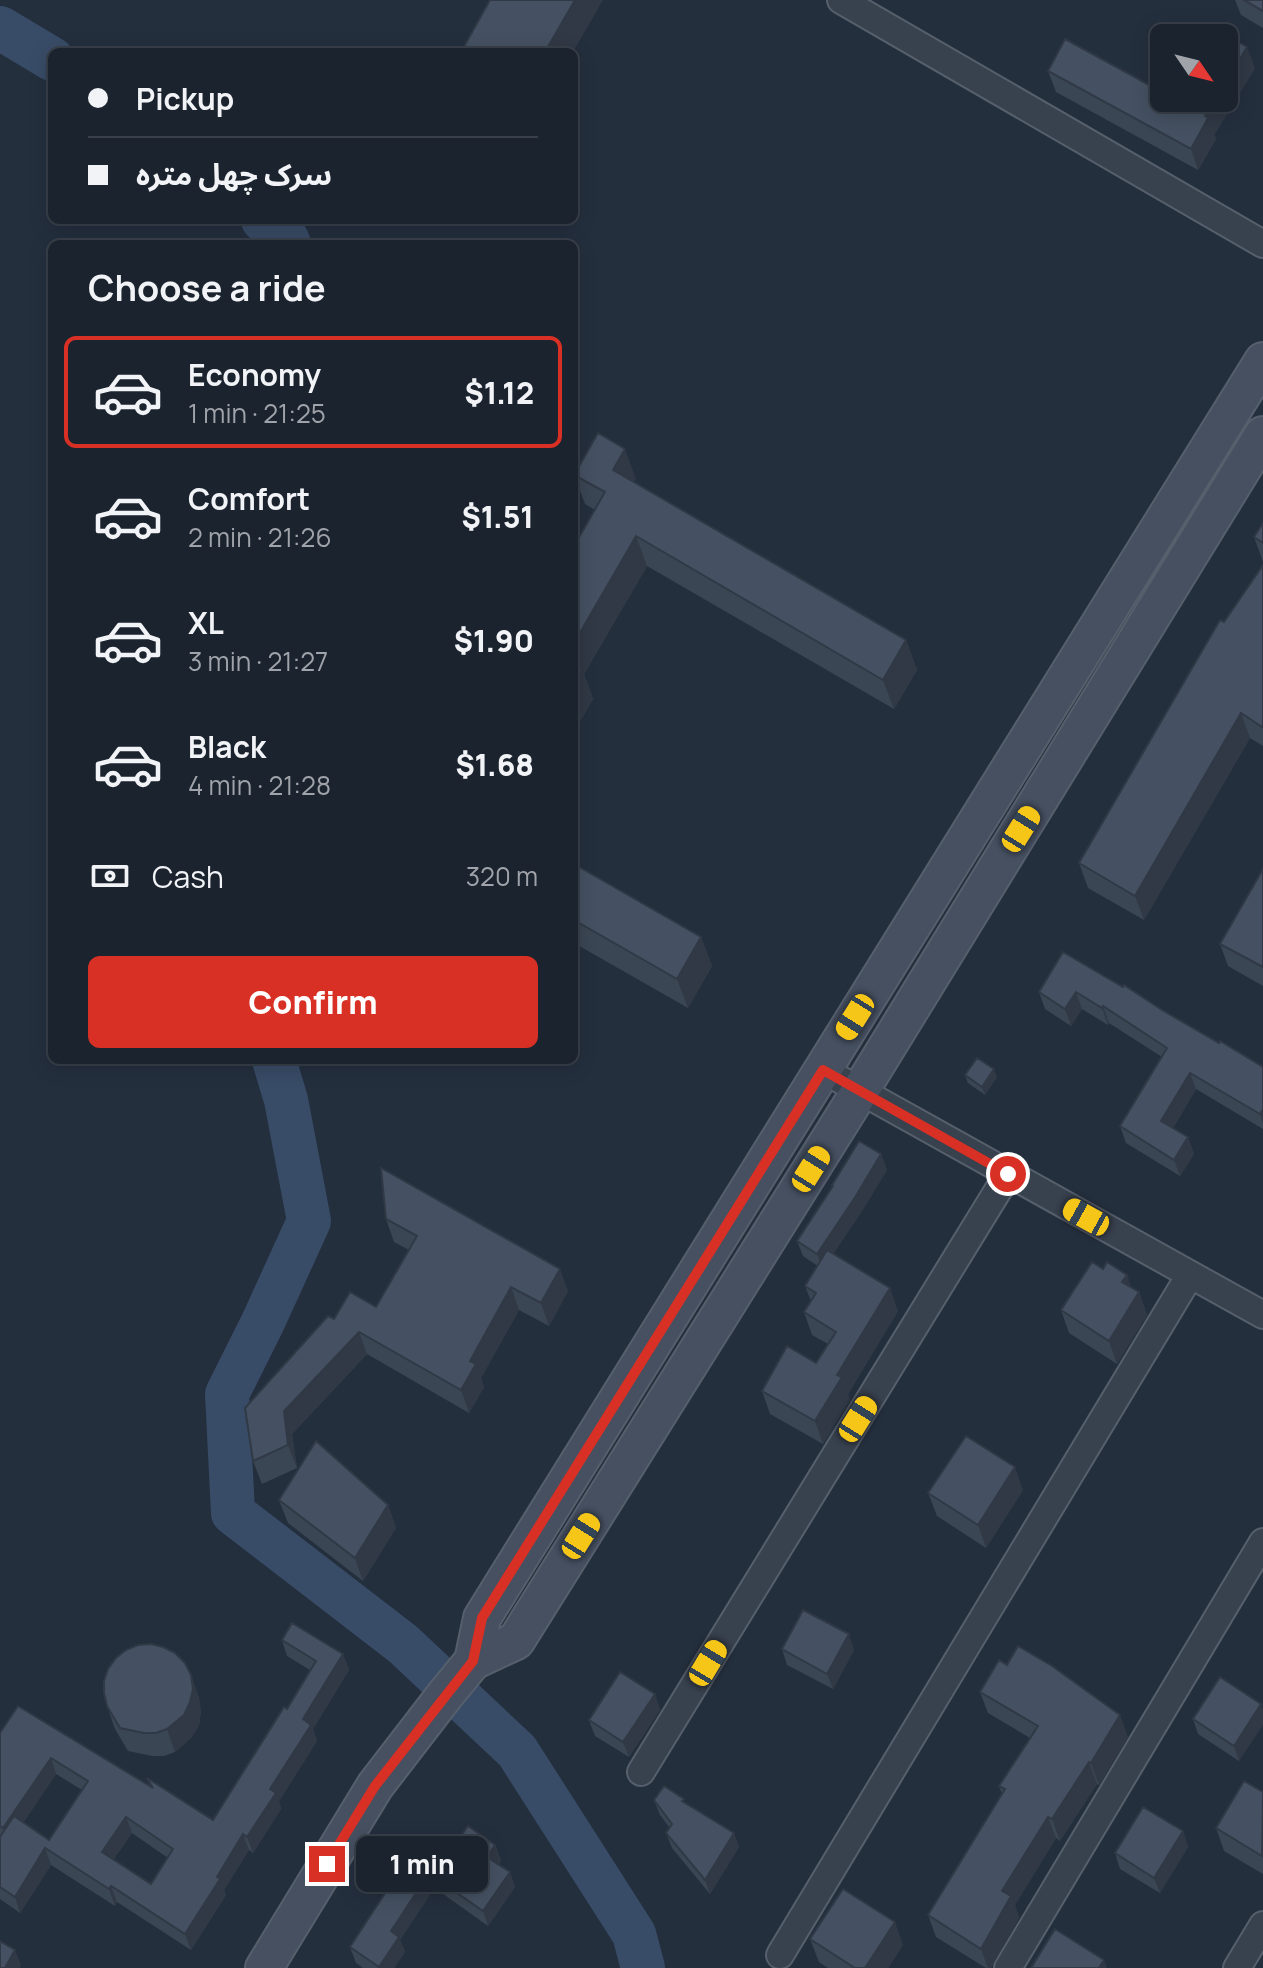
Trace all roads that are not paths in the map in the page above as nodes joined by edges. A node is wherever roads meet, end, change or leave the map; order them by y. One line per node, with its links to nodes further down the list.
1 (841, 0): 2 (street)
2 (1263, 244)
3 (1263, 361): 5 (street)
4 (1263, 435): 6 (street)
5 (823, 1070): 6 (street); 11 (street)
6 (860, 1091): 7 (street); 11 (street)
7 (1008, 1174): 8 (street); 12 (street)
8 (1190, 1275): 9 (street); 14 (street)
9 (1263, 1315)
10 (1263, 1542): 16 (street)
11 (473, 1661): 15 (street)
12 (641, 1772)
13 (1263, 1925): 17 (street)
14 (780, 1955)
15 (264, 1968)
16 (1008, 1968)
17 (1237, 1968)

